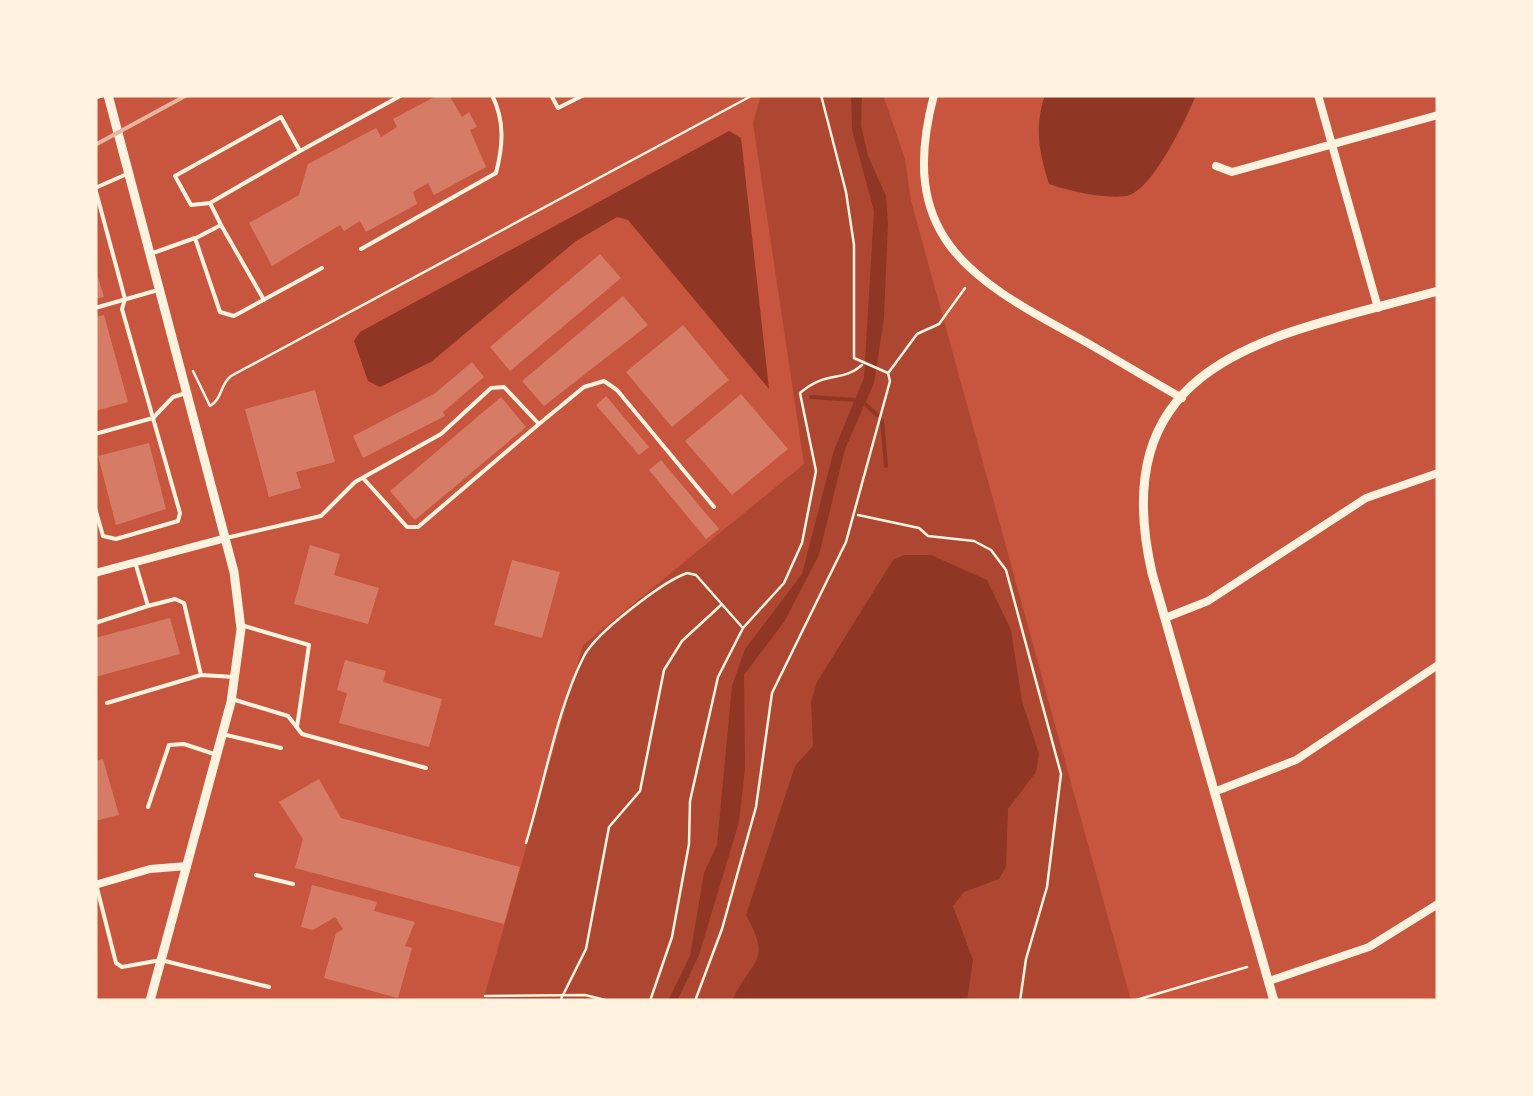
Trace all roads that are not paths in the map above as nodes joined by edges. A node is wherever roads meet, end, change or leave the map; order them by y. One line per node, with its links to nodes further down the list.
1 (106, 95): 8 (lane); 13 (street)
2 (402, 95): 11 (lane)
3 (551, 95): 4 (lane)
4 (584, 95)
5 (934, 95): 28 (street)
6 (1318, 95): 10 (street)
7 (495, 96): 18 (lane)
8 (95, 98)
9 (1438, 115): 10 (street)
10 (1331, 145): 12 (street); 26 (street)
11 (300, 151): 15 (lane); 15 (lane)
12 (1216, 166)
13 (127, 174): 14 (lane); 19 (street)
14 (95, 188): 23 (lane)
15 (210, 203): 16 (lane)
16 (221, 225): 17 (lane); 24 (lane)
17 (195, 238): 19 (lane); 24 (lane)
18 (361, 249)
19 (148, 254): 21 (street)
20 (322, 268): 24 (lane)
21 (158, 290): 23 (lane); 27 (street)
22 (1438, 291): 26 (street)
23 (125, 300): 25 (lane); 29 (lane)
24 (264, 300)
25 (95, 308)
26 (1378, 308): 28 (street)
27 (186, 393): 29 (lane); 36 (street)
28 (1182, 398): 40 (street)
29 (153, 418): 31 (lane); 35 (lane)
30 (539, 424): 33 (lane); 33 (lane); 34 (lane)
31 (95, 434)
32 (1438, 474): 40 (street)
33 (363, 478): 36 (lane)
34 (714, 507)
35 (95, 508)
36 (226, 538): 37 (street); 42 (street)
37 (136, 562): 38 (street); 39 (lane)
38 (95, 573)
39 (148, 606): 41 (lane); 44 (lane)
40 (1165, 618): 53 (street)
41 (95, 623)
42 (240, 625): 45 (street); 48 (lane)
43 (1438, 665): 53 (street)
44 (201, 675): 45 (lane); 47 (lane)
45 (236, 678): 46 (street)
46 (232, 700): 48 (lane); 49 (street)
47 (107, 704)
48 (297, 727): 52 (lane)
49 (222, 734): 50 (lane); 51 (street)
50 (282, 748)
51 (217, 755): 54 (lane); 55 (street)
52 (426, 768)
53 (1214, 792): 61 (street)
54 (148, 807)
55 (187, 866): 57 (street); 60 (street)
56 (256, 875): 58 (lane)
57 (95, 884): 60 (lane)
58 (293, 884)
59 (1438, 904): 61 (street)
60 (161, 960): 62 (lane); 63 (street)
61 (1269, 981): 64 (street)
62 (269, 987)
63 (150, 1001)
64 (1274, 1001)

